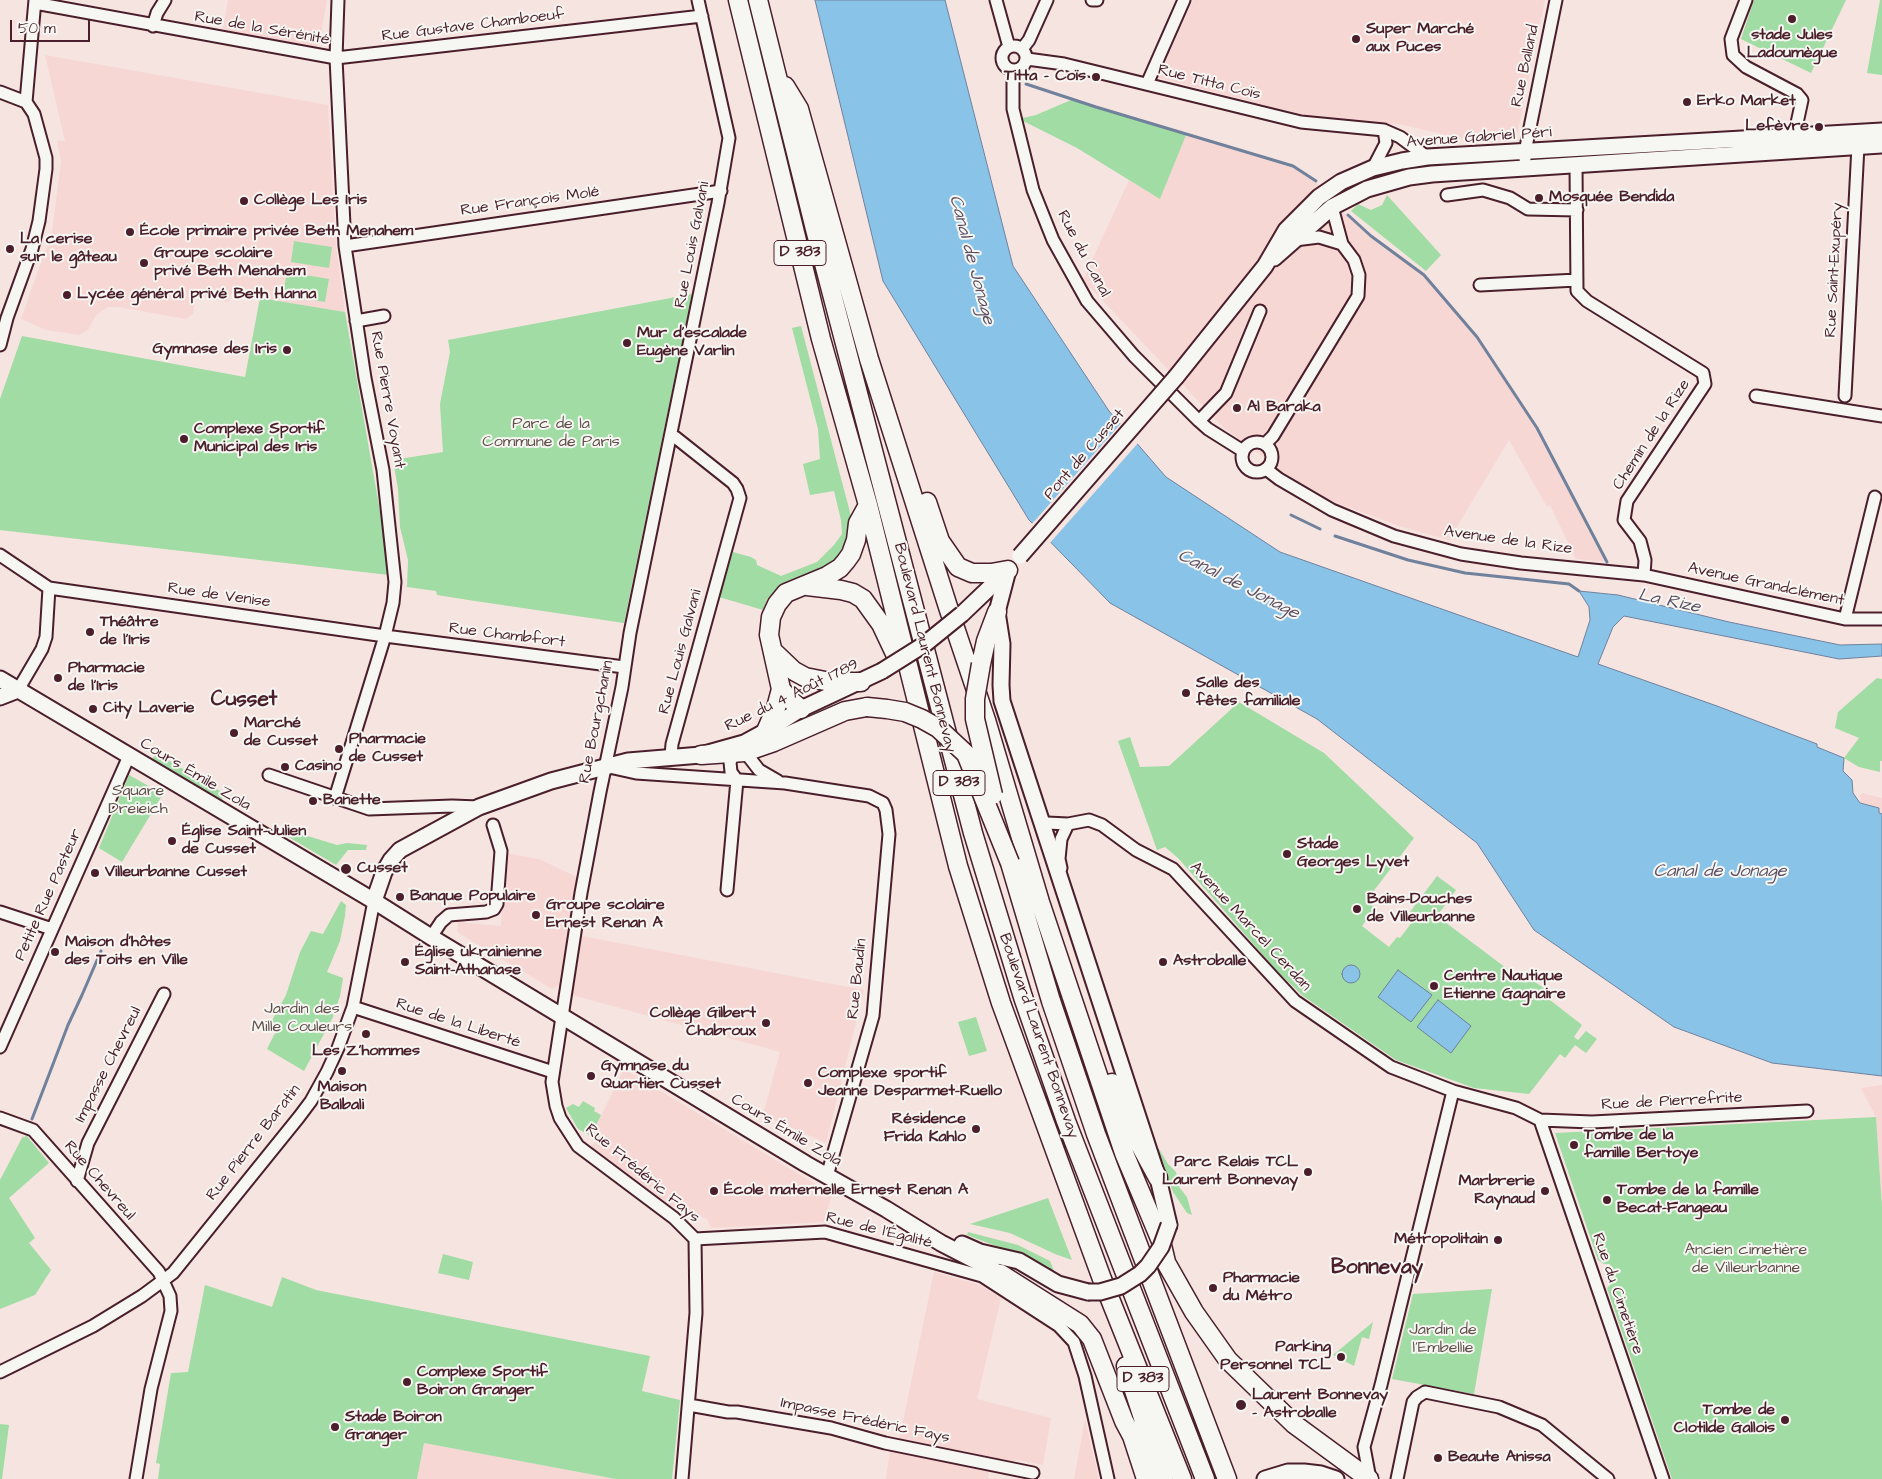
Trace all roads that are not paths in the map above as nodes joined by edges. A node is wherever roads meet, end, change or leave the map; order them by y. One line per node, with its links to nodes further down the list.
1 (165, 0): 15 (street)
2 (338, 0): 18 (street, Rue Pierre Voyant)
3 (698, 0): 14 (street, Rue Louis Galvani)
4 (738, 0): 59 (highway, Boulevard Laurent Bonnevay / D 383)
5 (758, 0): 19 (highway, Boulevard Laurent Bonnevay / D 383)
6 (996, 0): 16 (street)
7 (1047, 0): 17 (street)
8 (1092, 0): 9 (street)
9 (1096, 0)
10 (1184, 0): 21 (street)
11 (1556, 0): 30 (street, Rue Balland)
12 (1746, 0): 26 (street)
13 (35, 2): 15 (street, Rue de la Sérénité); 23 (street)
14 (702, 16): 18 (street, Rue Gustave Chamboeuf); 35 (street, Rue Louis Galvani)
15 (153, 26): 18 (street, Rue de la Sérénité)
16 (1009, 47): 17 (street); 20 (street)
17 (1024, 54): 20 (street); 21 (street, Rue Titta Coïs)
18 (336, 58): 41 (street, Rue Pierre Voyant)
19 (774, 67): 49 (highway); 136 (highway, Boulevard Laurent Bonnevay / D 383)
20 (1013, 70): 53 (street, Rue du Canal)
21 (1147, 84): 24 (street, Rue Titta Coïs)
22 (0, 92): 23 (street)
23 (26, 102): 48 (street)
24 (1384, 130): 31 (street, Rue Titta Coïs); 33 (street)
25 (1882, 132): 26 (main road, Avenue Gabriel Péri)
26 (1794, 137): 27 (main road, Avenue Gabriel Péri)
27 (1642, 145): 30 (main road, Avenue Gabriel Péri); 32 (main road, Avenue Gabriel Péri)
28 (1882, 145): 29 (main road, Avenue Gabriel Péri)
29 (1858, 146): 32 (main road, Avenue Gabriel Péri); 51 (street, Rue Saint-Exupéry)
30 (1525, 152): 31 (main road, Avenue Gabriel Péri); 34 (street, Rue Balland)
31 (1427, 158): 33 (main road, Avenue Gabriel Péri)
32 (1576, 165): 34 (main road, Avenue Gabriel Péri); 38 (street, Chemin de la Rize)
33 (1373, 168): 42 (main road, Avenue Gabriel Péri)
34 (1525, 168): 37 (main road, Avenue Gabriel Péri)
35 (721, 191): 41 (street, Rue François Molé); 54 (street, Rue Louis Galvani)
36 (1447, 195): 38 (street)
37 (1336, 205): 39 (main road); 40 (street)
38 (1577, 210): 43 (street, Chemin de la Rize)
39 (1295, 240): 40 (street); 42 (main road)
40 (1342, 244): 55 (street)
41 (345, 246): 47 (street, Rue Pierre Voyant)
42 (1265, 266): 61 (main road, Pont de Cusset, bridge)
43 (1577, 280): 44 (street); 62 (street, Chemin de la Rize)
44 (1480, 285)
45 (1260, 311): 53 (street)
46 (384, 316): 47 (street)
47 (356, 321): 68 (street, Rue Pierre Voyant)
48 (0, 345)
49 (869, 359): 61 (highway); 70 (highway)
50 (1756, 396): 52 (street)
51 (1845, 396)
52 (1882, 416)
53 (1199, 421): 56 (street, Rue du Canal)
54 (671, 436): 71 (street, Rue Bourgchanin); 83 (street, Rue Louis Galvani)
55 (1265, 444): 56 (street); 57 (street)
56 (1244, 451): 57 (street)
57 (1266, 468): 62 (street, Avenue de la Rize)
58 (1875, 497): 67 (street)
59 (868, 505): 63 (highway); 72 (highway, Boulevard Laurent Bonnevay / D 383)
60 (0, 555): 64 (street)
61 (1008, 570): 65 (main road); 74 (main road, Rue du 4 Août 1789, bridge)
62 (1644, 576): 67 (street, Avenue Grandclément)
63 (804, 586): 69 (highway); 72 (highway)
64 (49, 588): 68 (street, Rue de Venise); 76 (street)
65 (997, 612): 92 (main road); 95 (highway, bridge)
66 (1882, 619): 67 (street, Avenue Grandclément)
67 (1845, 620)
68 (385, 636): 71 (street, Rue Chambfort); 90 (street, Rue Pierre Voyant)
69 (773, 652): 74 (highway); 75 (highway)
70 (964, 653): 115 (highway); 120 (highway)
71 (624, 667): 84 (street, Rue Bourgchanin)
72 (909, 675): 123 (highway, Boulevard Laurent Bonnevay / D 383)
73 (0, 679): 76 (main road, Cours Émile Zola)
74 (861, 682): 78 (main road, Rue du 4 Août 1789)
75 (781, 689): 78 (highway); 79 (highway)
76 (18, 690): 77 (main road); 82 (main road, Cours Émile Zola)
77 (0, 697)
78 (801, 708): 79 (main road, Rue du 4 Août 1789)
79 (766, 731): 81 (main road, Rue du 4 Août 1789)
80 (740, 753): 81 (highway); 85 (street); 87 (street); 95 (highway, bridge)
81 (701, 755): 83 (main road, Rue du 4 Août 1789)
82 (129, 756): 98 (main road, Cours Émile Zola); 100 (street, Petite Rue Pasteur)
83 (671, 756): 84 (main road, Rue du 4 Août 1789)
84 (605, 766): 87 (street); 91 (main road, Rue du 4 Août 1789); 105 (street, Rue Bourgchanin)
85 (759, 770): 88 (street); 89 (street)
86 (269, 775): 90 (street, Rue du 4 Août 1789)
87 (736, 780): 88 (street); 97 (street)
88 (750, 781): 89 (street)
89 (785, 783): 114 (street, Rue Baudin)
90 (335, 798): 91 (street, Rue du 4 Août 1789)
91 (479, 807): 98 (main road, Rue Pierre Baratin)
92 (1043, 824): 93 (street, Avenue Marcel Cerdan); 96 (main road)
93 (1068, 824): 96 (street); 109 (street, Avenue Marcel Cerdan)
94 (493, 825): 101 (street)
95 (1010, 864): 113 (highway)
96 (1062, 883): 115 (main road)
97 (727, 890)
98 (374, 900): 101 (main road, Cours Émile Zola); 103 (street, Rue Pierre Baratin)
99 (0, 912): 100 (street)
100 (52, 929): 106 (street, Petite Rue Pasteur)
101 (431, 937): 105 (main road, Cours Émile Zola)
102 (164, 994): 116 (street, Impasse Chevreul)
103 (354, 1007): 108 (street, Rue de la Liberté); 124 (street, Rue Pierre Baratin)
104 (0, 1016): 106 (street)
105 (562, 1016): 108 (street, Rue Frédéric Fays); 114 (main road, Cours Émile Zola)
106 (12, 1020): 107 (street, Petite Rue Pasteur)
107 (0, 1047)
108 (553, 1072): 118 (street, Rue Frédéric Fays)
109 (1453, 1091): 112 (street, Avenue Marcel Cerdan); 140 (street)
110 (1807, 1111): 112 (street, Rue de Pierrefrite)
111 (0, 1118): 116 (street, Rue Chevreul)
112 (1540, 1120): 143 (street, Rue du Cimetière)
113 (1096, 1134): 120 (highway); 137 (highway)
114 (827, 1176): 117 (main road, Cours Émile Zola)
115 (1158, 1178): 117 (main road, Cours Émile Zola, bridge)
116 (77, 1180): 124 (street, Rue Chevreul)
117 (886, 1209): 119 (main road, Cours Émile Zola)
118 (695, 1239): 121 (street, Rue de l'Égalité); 126 (street, Rue Frédéric Fays)
119 (955, 1250): 121 (street, Rue de l'Égalité); 122 (main road, Cours Émile Zola)
120 (1166, 1262): 140 (highway)
121 (949, 1266): 131 (street)
122 (1001, 1274): 127 (highway)
123 (1102, 1279): 134 (highway); 135 (highway, Boulevard Laurent Bonnevay / D 383)
124 (164, 1281): 125 (street, Rue Pierre Baratin); 129 (street)
125 (0, 1372)
126 (689, 1406): 128 (street, Impasse Frédéric Fays); 130 (street, Rue Frédéric Fays)
127 (1124, 1421): 132 (highway); 133 (highway)
128 (1033, 1473)
129 (136, 1479)
130 (682, 1479)
131 (1108, 1479)
132 (1138, 1479)
133 (1146, 1479)
134 (1163, 1479)
135 (1182, 1479)
136 (1205, 1479)
137 (1227, 1479)
138 (1265, 1479): 139 (main road)
139 (1336, 1479)
140 (1370, 1479)
141 (1397, 1479): 142 (street)
142 (1608, 1479)
143 (1663, 1479)

